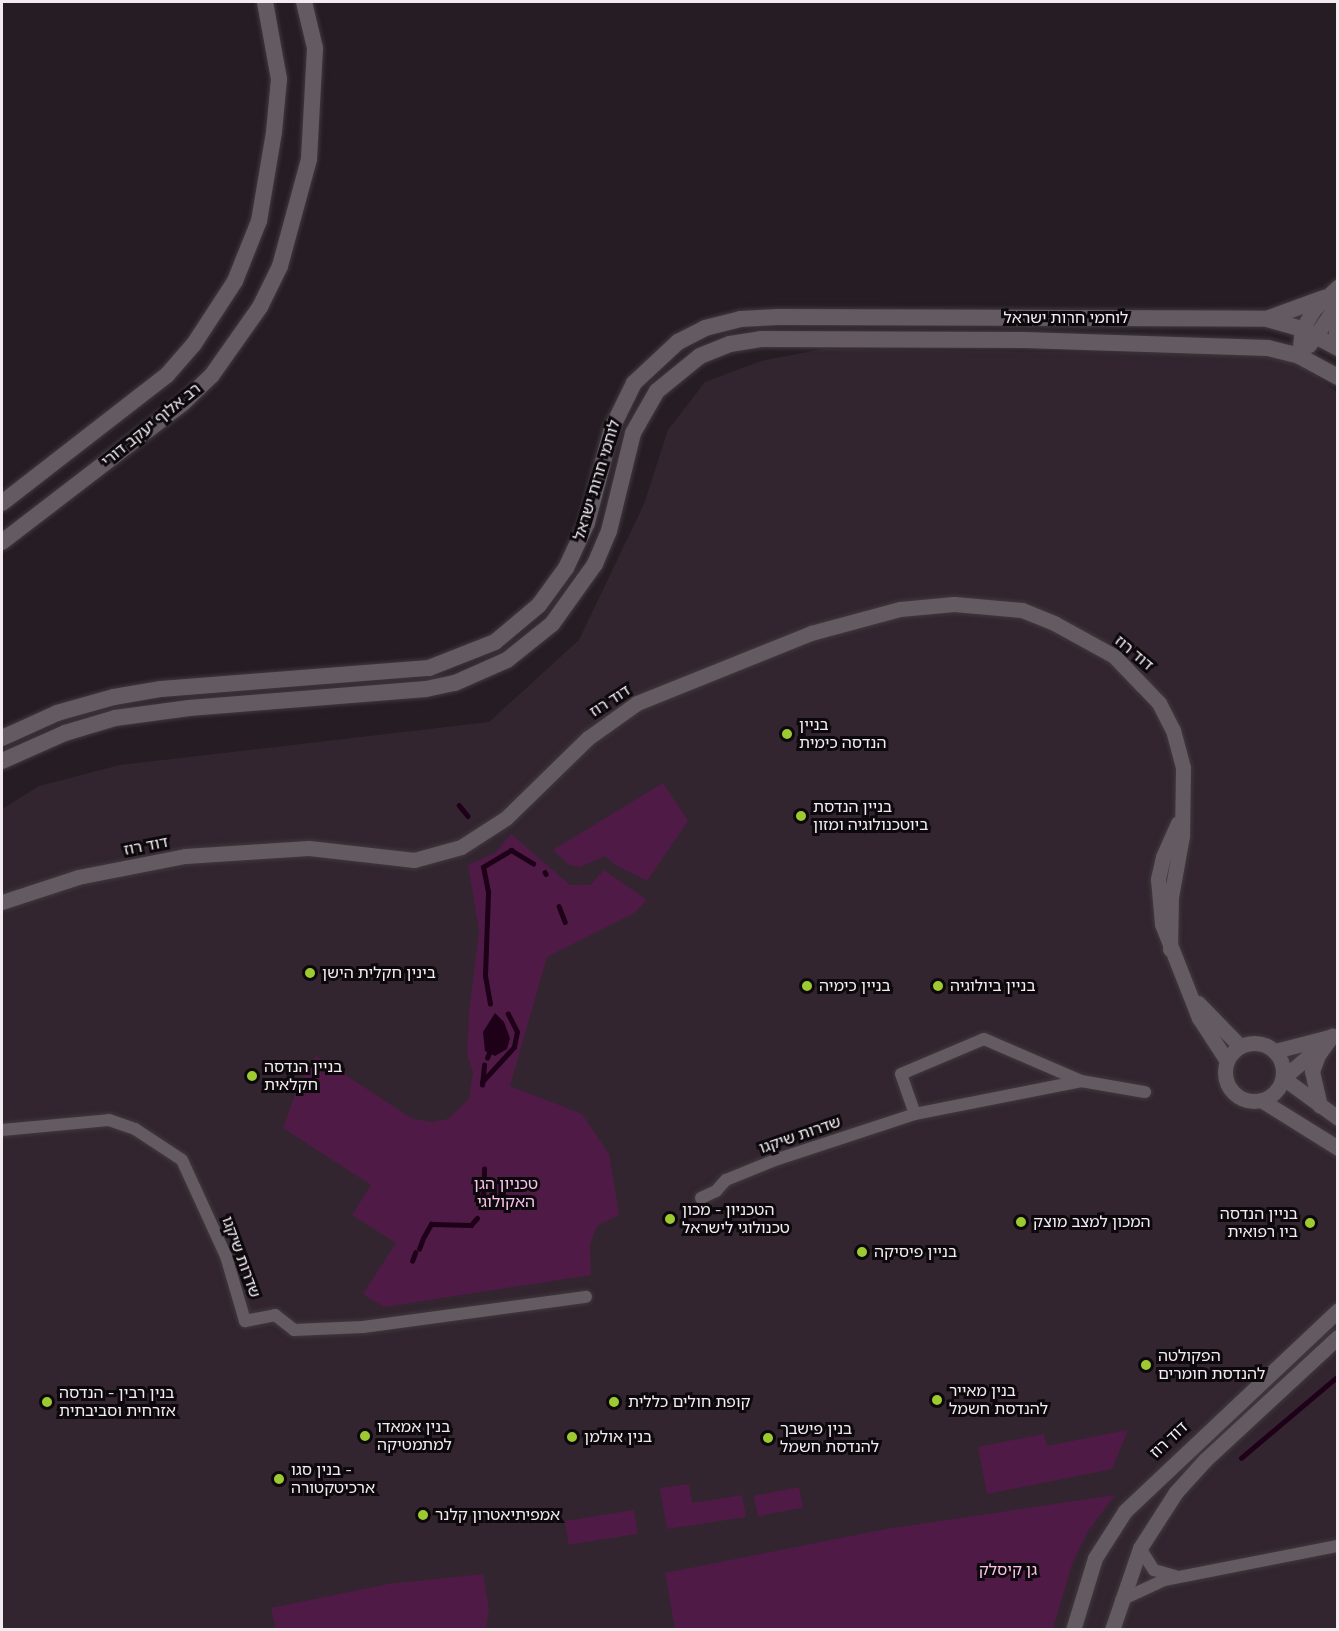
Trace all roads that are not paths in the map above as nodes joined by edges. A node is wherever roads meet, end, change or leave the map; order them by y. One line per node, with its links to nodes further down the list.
1 (265, 2): 12 (main road, רב אלוף יעקב דורי)
2 (304, 2): 13 (main road, רב אלוף יעקב דורי)
3 (1338, 287): 4 (street)
4 (1332, 303): 5 (main road); 6 (street); 7 (street); 8 (main road)
5 (1267, 319): 6 (main road, לוחמי חרות ישראל); 14 (main road, לוחמי חרות ישראל)
6 (1302, 329): 7 (main road, לוחמי חרות ישראל); 10 (street)
7 (1317, 336): 9 (main road, לוחמי חרות ישראל); 10 (street)
8 (1338, 340)
9 (1338, 348)
10 (1299, 356): 11 (main road, לוחמי חרות ישראל); 15 (main road, לוחמי חרות ישראל)
11 (1338, 377)
12 (2, 503)
13 (2, 542)
14 (2, 738)
15 (2, 761)
16 (2, 902): 17 (street, דוד רוז)
17 (1187, 989): 19 (street, דוד רוז); 21 (street, דוד רוז)
18 (1335, 1035): 20 (street); 22 (street); 26 (street)
19 (1240, 1046): 20 (street); 21 (street)
20 (1275, 1051): 22 (street)
21 (1227, 1061): 25 (street)
22 (1283, 1078): 25 (street); 26 (street)
23 (1081, 1081): 24 (street); 27 (street, שדרות שיקגו); 27 (street)
24 (1145, 1092)
25 (1261, 1100): 30 (street)
26 (1320, 1106): 28 (street)
27 (915, 1114): 31 (street, שדרות שיקגו)
28 (1338, 1118)
29 (2, 1130): 32 (street, שדרות שיקגו)
30 (1338, 1148)
31 (701, 1198)
32 (586, 1297)
33 (1338, 1310): 39 (street, דוד רוז)
34 (1338, 1337): 36 (street)
35 (1338, 1546): 37 (street)
36 (1140, 1548): 37 (street); 38 (street)
37 (1185, 1577): 38 (street)
38 (1121, 1600): 40 (street)
39 (1073, 1629)
40 (1112, 1629)

